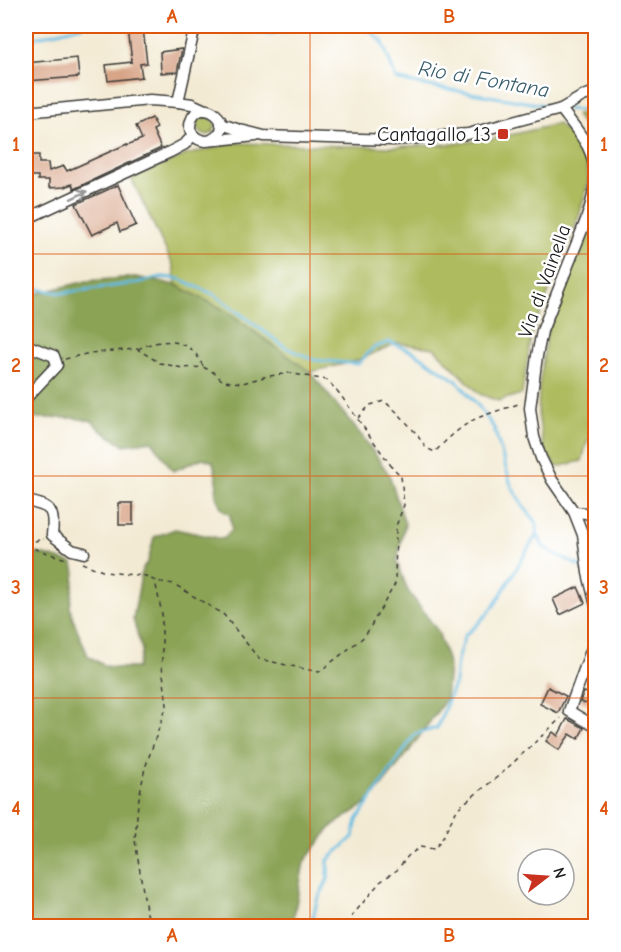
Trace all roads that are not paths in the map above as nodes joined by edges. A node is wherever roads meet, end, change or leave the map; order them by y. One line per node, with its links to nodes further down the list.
1 (194, 31): 3 (street)
2 (596, 92): 4 (street)
3 (180, 102): 5 (street); 6 (street); 7 (street)
4 (565, 106): 10 (street); 16 (street, Via di Vainella)
5 (204, 110): 7 (street); 8 (street)
6 (26, 112)
7 (190, 122): 9 (street)
8 (221, 124): 10 (street); 11 (street)
9 (193, 135): 11 (street); 12 (street, one-way to 9)
10 (262, 135): 11 (street)
11 (210, 141)
12 (26, 219)
13 (26, 345): 14 (street)
14 (26, 398)
15 (26, 501): 18 (street)
16 (574, 512): 17 (street); 19 (street, Via di Vainella)
17 (596, 517)
18 (84, 553)
19 (596, 606)
20 (596, 637): 21 (street)
21 (596, 727)

